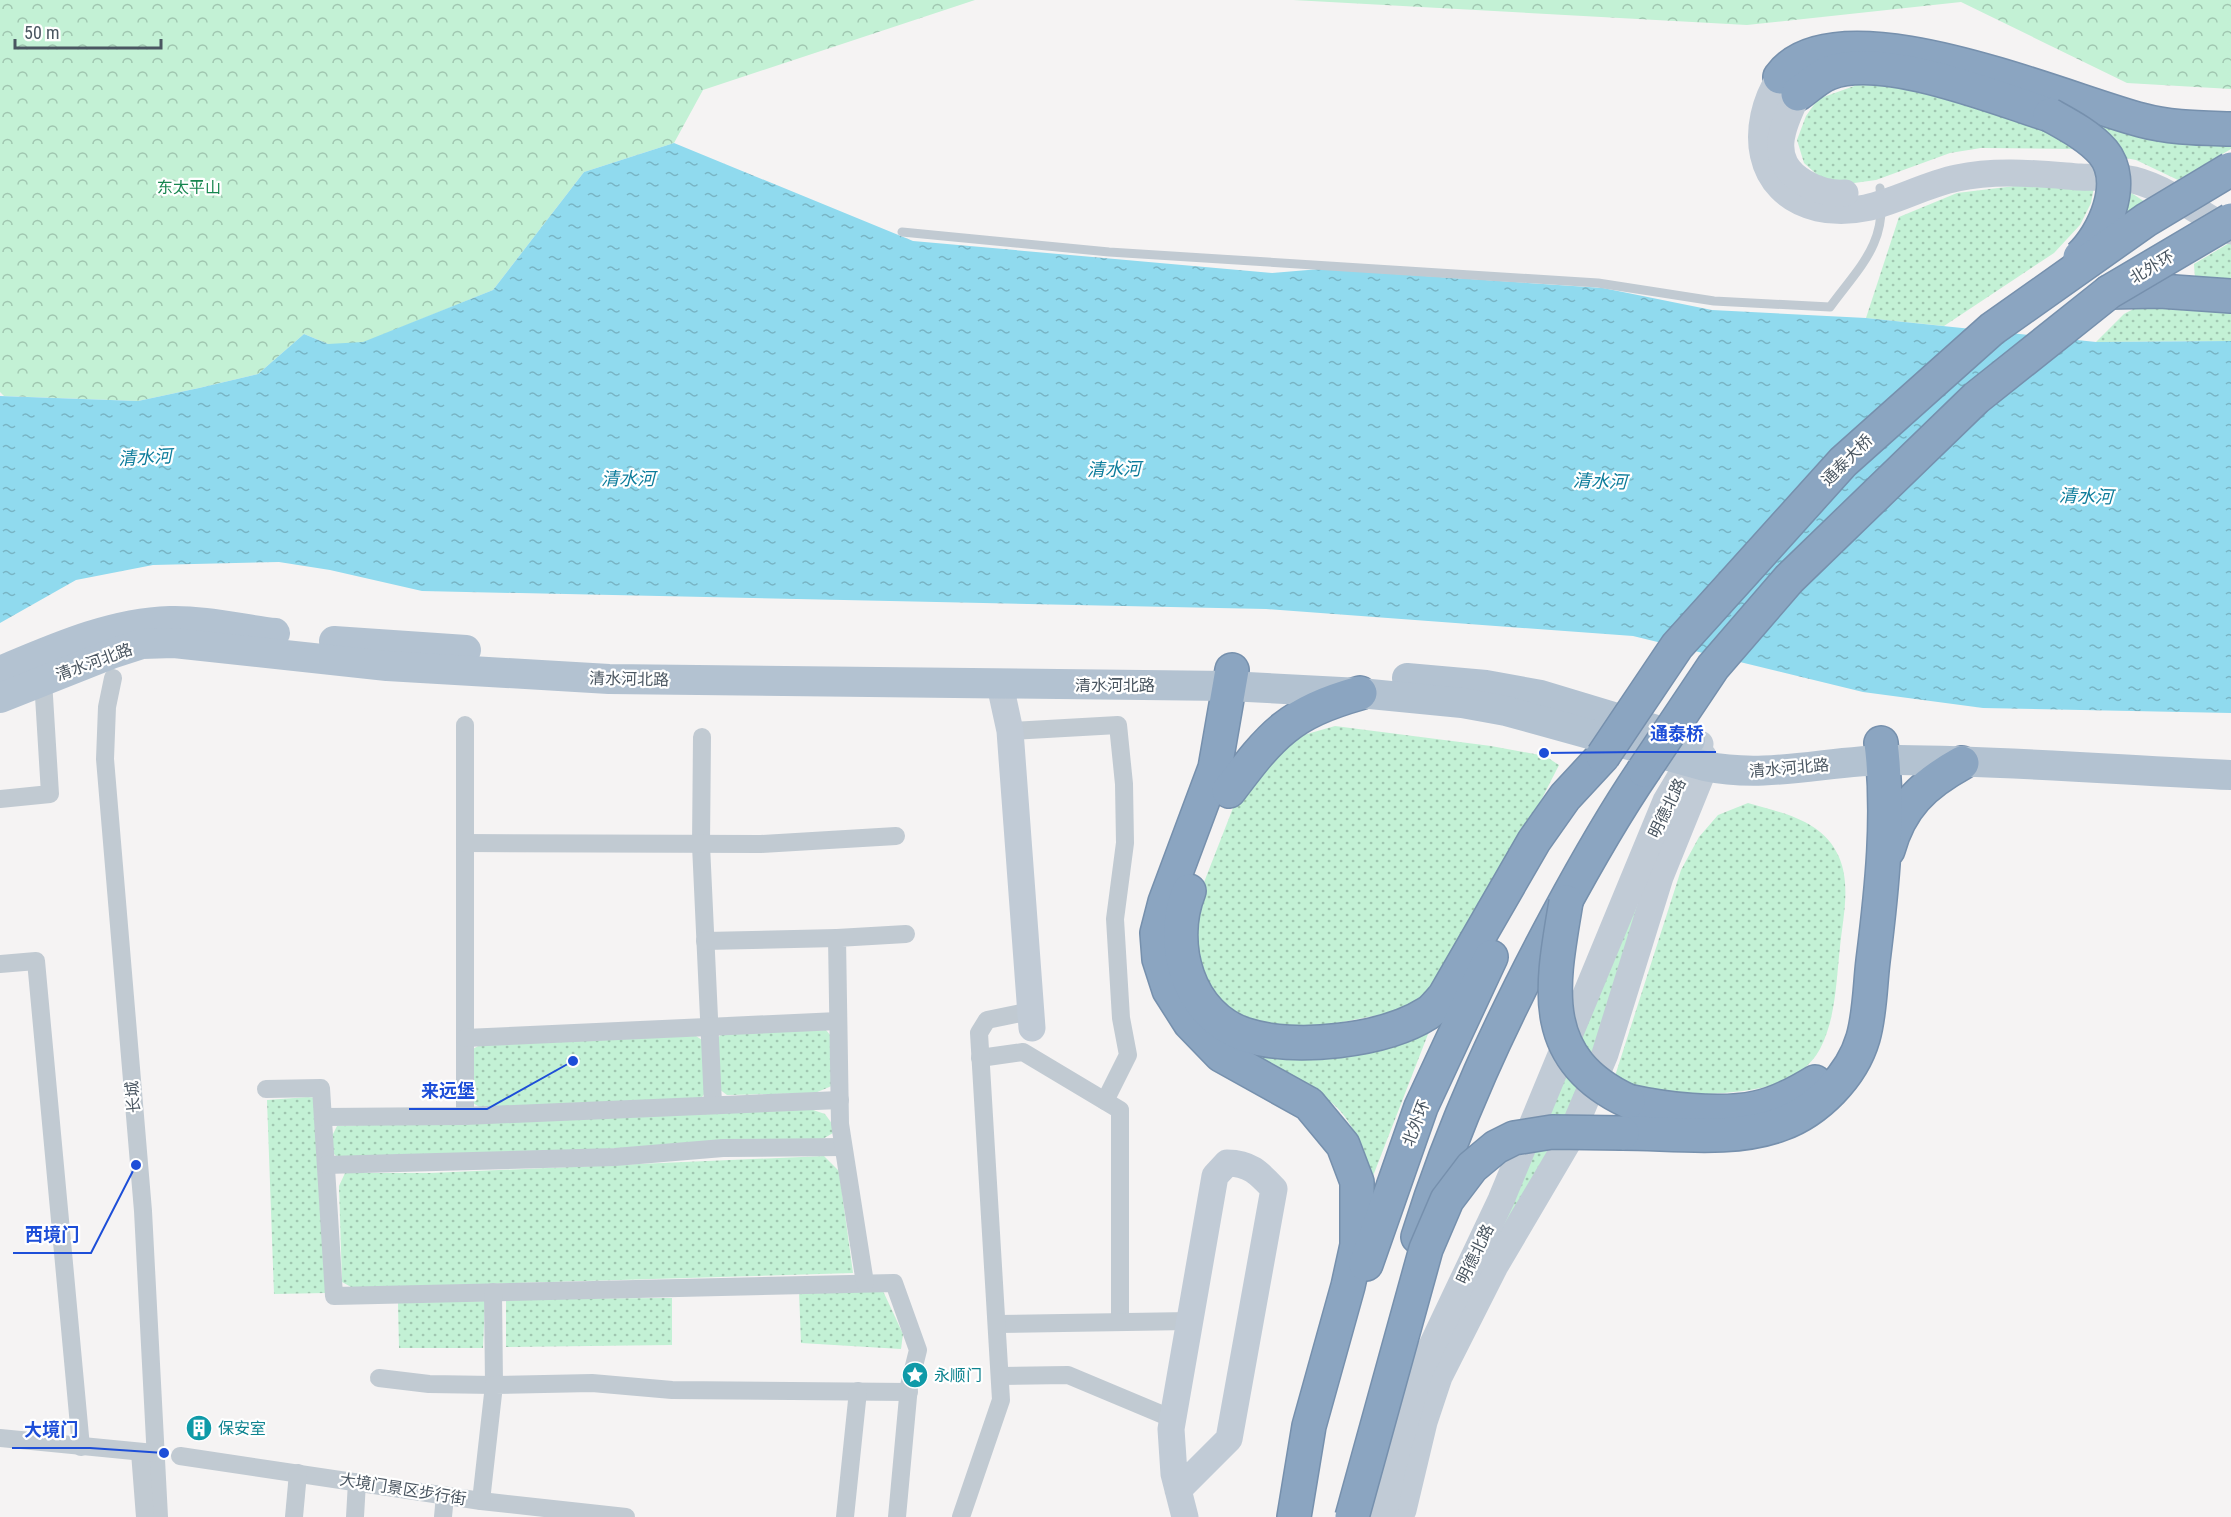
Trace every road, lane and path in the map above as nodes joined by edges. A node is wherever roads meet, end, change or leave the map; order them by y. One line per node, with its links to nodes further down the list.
1 (1789, 85): 2 (highway); 5 (main road)
2 (2054, 104): 3 (highway); 9 (highway, bridge)
3 (2231, 129)
4 (2231, 169): 9 (highway, 通泰大桥, bridge)
5 (1882, 196): 6 (main road); 7 (main road); 8 (lane)
6 (2231, 219): 10 (highway, 北外环, bridge)
7 (2231, 231)
8 (902, 232)
9 (2050, 288): 24 (highway, 通泰大桥, bridge)
10 (2109, 292): 11 (highway); 34 (highway, 北外环, bridge)
11 (2231, 296)
12 (0, 671): 14 (main road, 清水河北路)
13 (113, 678): 75 (street, 长城)
14 (1241, 678): 16 (main road, 清水河北路); 17 (main road, 清水河北路); 25 (main road, 清水河北路); 28 (highway); 84 (highway)
15 (43, 680): 16 (main road, 清水河北路); 18 (main road, 清水河北路); 29 (street)
16 (1000, 685): 20 (main road)
17 (1360, 693): 25 (main road, 清水河北路); 28 (highway)
18 (0, 698)
19 (465, 725): 31 (street)
20 (1010, 731): 39 (main road); 46 (street)
21 (702, 737): 32 (street)
22 (1875, 752): 23 (main road, 清水河北路); 25 (main road, 清水河北路); 26 (main road, 清水河北路); 33 (highway); 49 (highway)
23 (2231, 755)
24 (1603, 756): 28 (highway); 84 (highway, 北外环)
25 (1699, 757): 87 (main road, 明德北路); 88 (main road, 明德北路)
26 (1962, 763): 27 (main road, 清水河北路); 33 (highway)
27 (2231, 775)
28 (1229, 791)
29 (0, 799)
30 (896, 837): 32 (street)
31 (465, 843): 32 (street); 42 (street)
32 (701, 844): 37 (street)
33 (1883, 876): 49 (highway)
34 (1566, 902): 49 (highway, bridge); 85 (highway)
35 (906, 934): 36 (street)
36 (837, 938): 37 (street); 40 (street)
37 (705, 941): 41 (street)
38 (0, 964): 65 (street)
39 (1031, 1019): 43 (street)
40 (838, 1021): 41 (street); 45 (street)
41 (709, 1028): 42 (street); 47 (street)
42 (465, 1038): 48 (street)
43 (980, 1058): 46 (street); 57 (street)
44 (266, 1089): 50 (street)
45 (840, 1100): 47 (street); 51 (street)
46 (1105, 1101): 56 (street)
47 (713, 1104): 48 (street)
48 (465, 1116): 50 (street)
49 (1625, 1117): 86 (highway, bridge)
50 (323, 1118): 52 (street)
51 (843, 1147): 52 (street); 53 (street)
52 (326, 1165): 54 (street)
53 (865, 1283): 54 (street); 62 (street)
54 (493, 1292): 60 (street)
55 (1190, 1321): 56 (street); 63 (main road); 69 (main road)
56 (1120, 1322): 57 (street)
57 (997, 1324): 58 (street)
58 (1000, 1376): 63 (street); 82 (street)
59 (378, 1378): 60 (street)
60 (494, 1385): 61 (street); 71 (street)
61 (858, 1391): 62 (street); 80 (street)
62 (909, 1392): 81 (street)
63 (1173, 1419): 69 (main road)
64 (0, 1438): 65 (street)
65 (81, 1447): 74 (street)
66 (180, 1456): 67 (street, 大境门景区步行街)
67 (298, 1473): 68 (street, 大境门景区步行街); 76 (street)
68 (357, 1482): 70 (street, 大境门景区步行街); 77 (street)
69 (1178, 1490): 83 (main road)
70 (445, 1495): 71 (street, 大境门景区步行街); 78 (street)
71 (481, 1501): 72 (street, 大境门景区步行街)
72 (508, 1510): 73 (street, 大境门景区步行街)
73 (592, 1515): 79 (street, 大境门景区步行街)
74 (145, 1517)
75 (159, 1517)
76 (294, 1517)
77 (355, 1517)
78 (443, 1517)
79 (626, 1517)
80 (845, 1517)
81 (897, 1517)
82 (961, 1517)
83 (1185, 1517)
84 (1296, 1517)
85 (1344, 1517)
86 (1352, 1517)
87 (1383, 1517)
88 (1402, 1517)

